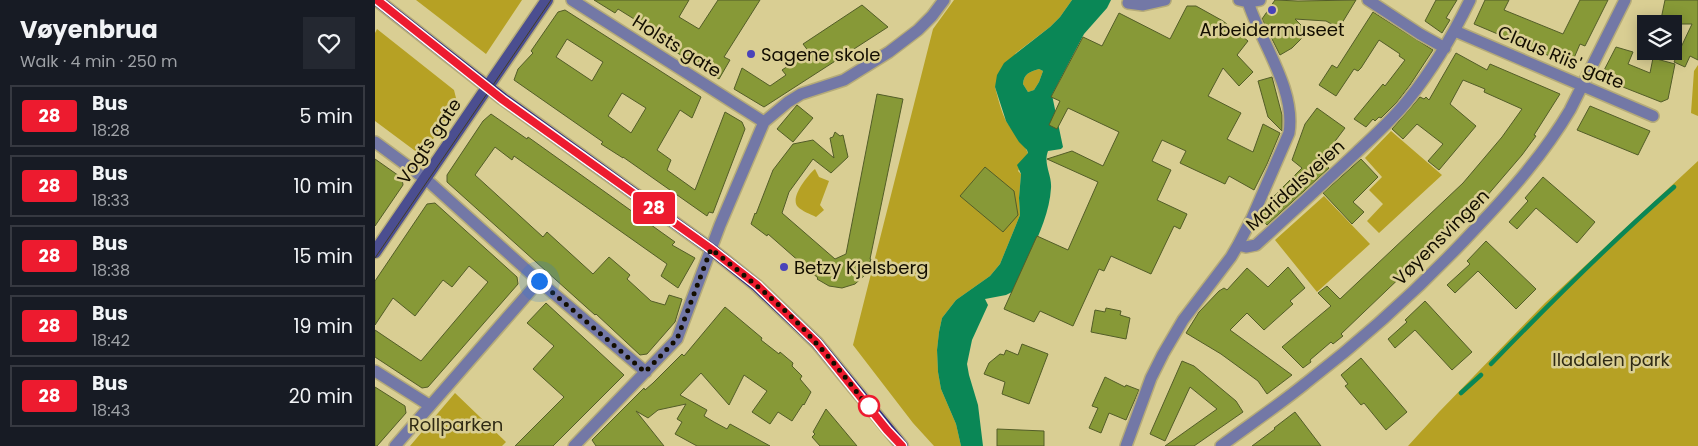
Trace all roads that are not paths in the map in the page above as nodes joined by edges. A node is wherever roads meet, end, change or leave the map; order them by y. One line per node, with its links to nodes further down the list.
1 (377, 0): 15 (main road)
2 (547, 0): 15 (main road, Vogts gate)
3 (572, 0): 17 (street, Holsts gate)
4 (944, 0): 17 (street)
5 (1165, 0): 11 (street)
6 (1260, 0): 10 (street)
7 (1368, 0): 13 (street)
8 (1470, 0): 12 (street, Maridalsveien)
9 (1625, 0): 14 (street, Vøyensvingen)
10 (1243, 1): 20 (street)
11 (1128, 3)
12 (1455, 31): 13 (street, Maridalsveien); 14 (street, Claus Riis' gate)
13 (1445, 48): 20 (street, Maridalsveien)
14 (1582, 86): 16 (street, Claus Riis' gate); 31 (street, Vøyensvingen)
15 (488, 87): 19 (main road, Vogts gate); 21 (main road)
16 (1653, 116)
17 (764, 122): 21 (street)
18 (375, 142): 19 (street)
19 (425, 179): 22 (main road, Vogts gate); 23 (street)
20 (1238, 245): 30 (street, Maridalsveien)
21 (711, 249): 25 (street); 29 (main road)
22 (375, 252)
23 (539, 281): 25 (street); 26 (street)
24 (375, 371): 26 (street)
25 (645, 372): 28 (street)
26 (429, 405): 27 (street)
27 (395, 446)
28 (574, 446)
29 (902, 446)
30 (1126, 446)
31 (1221, 446)

